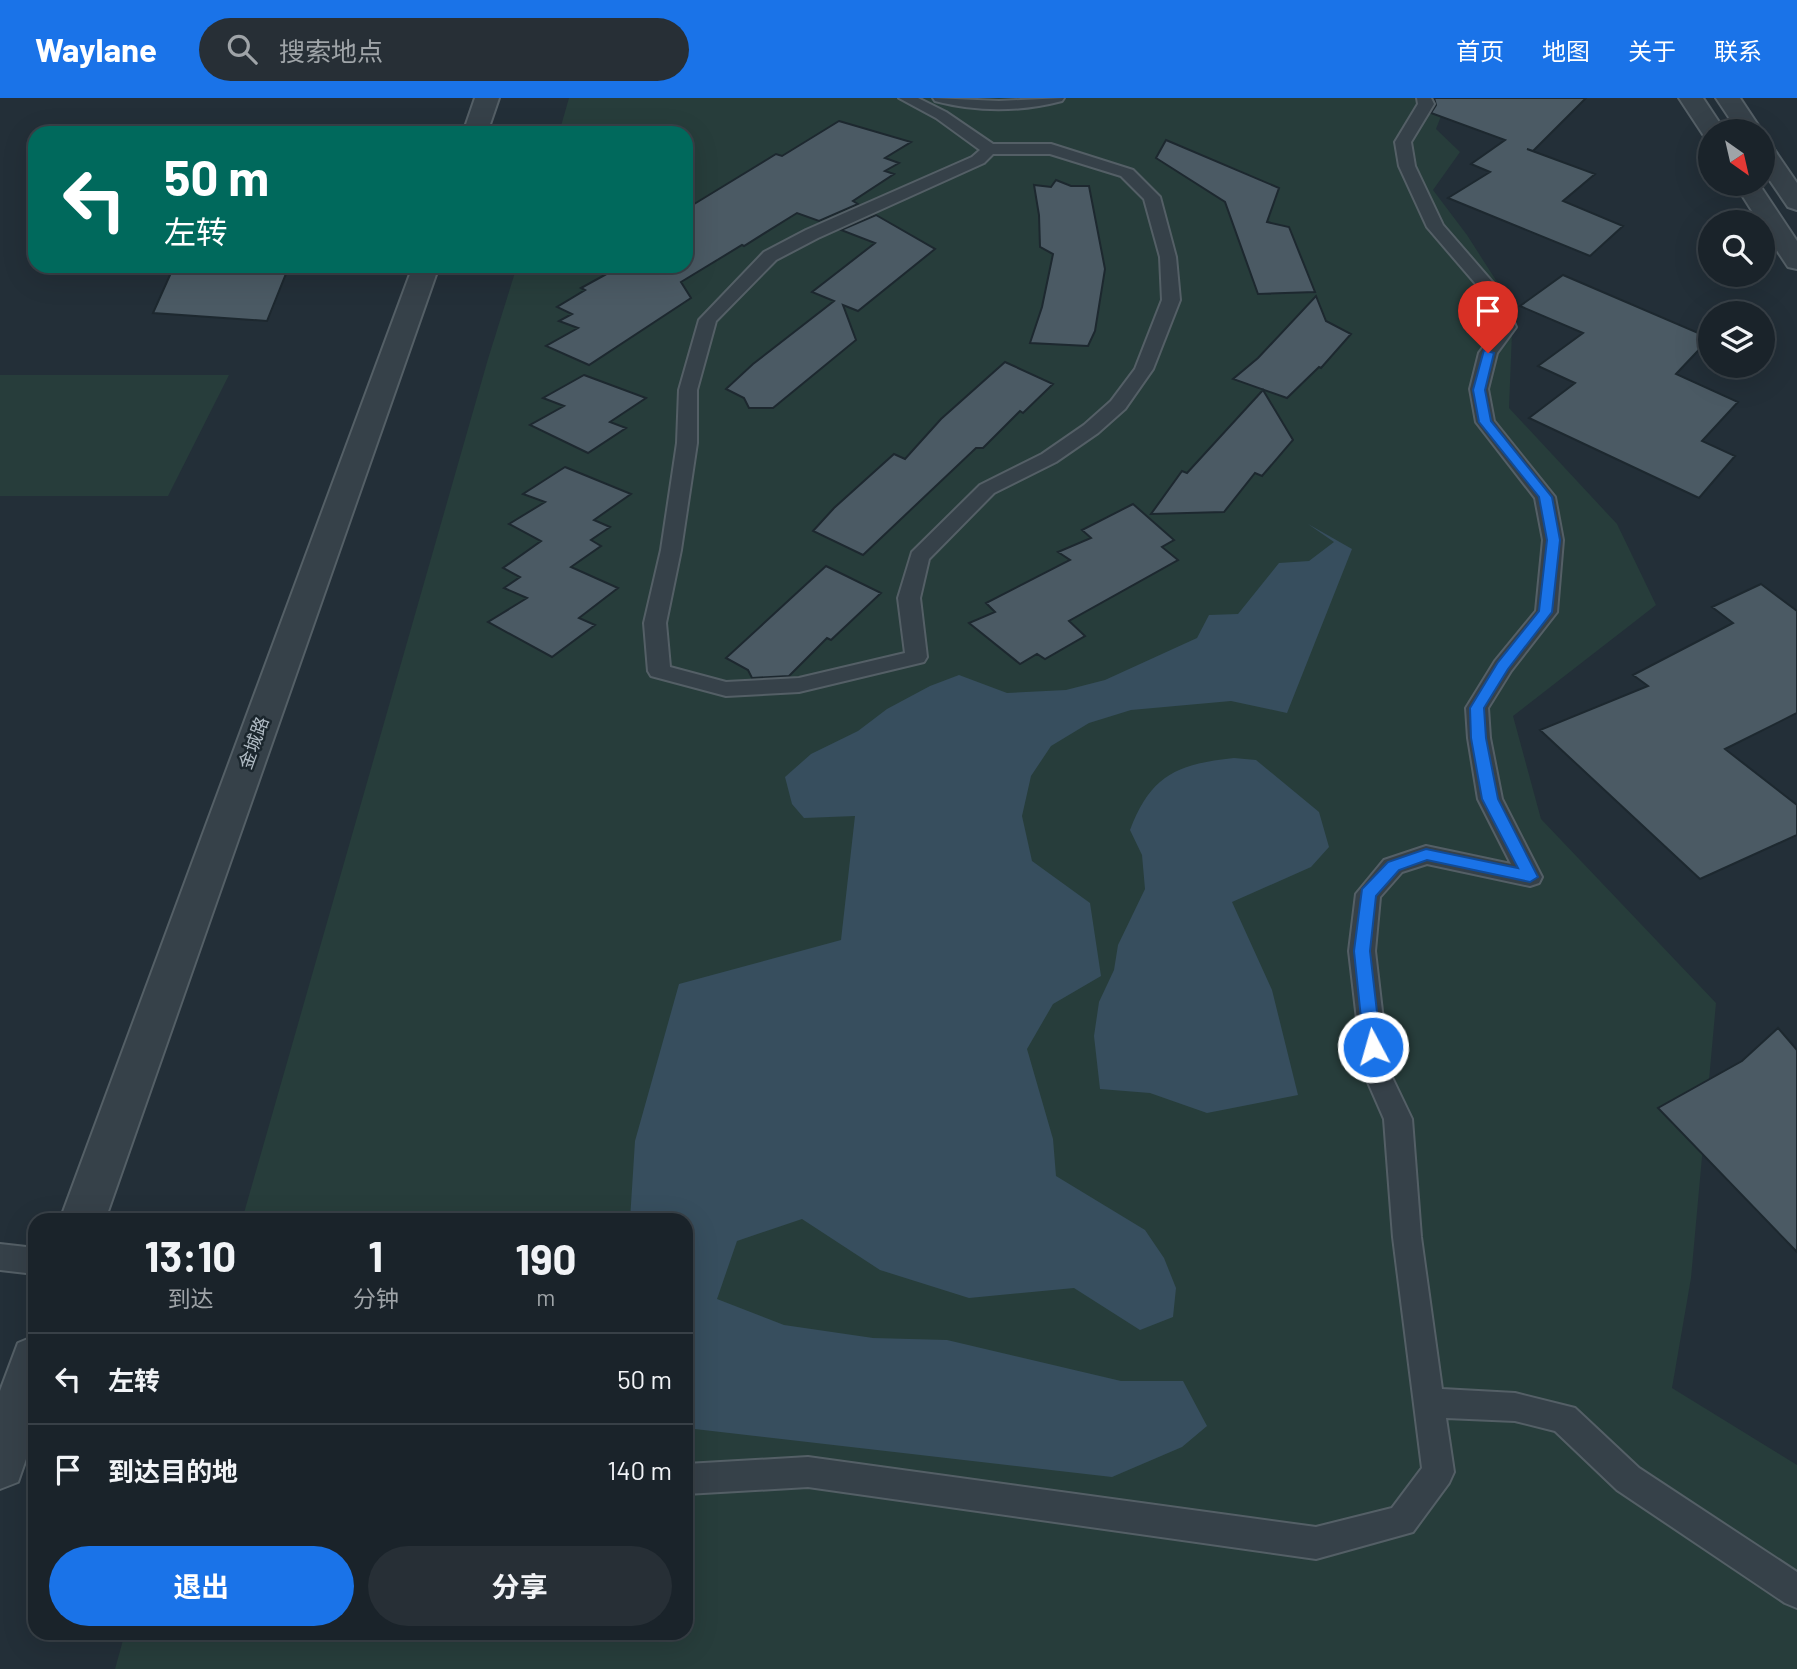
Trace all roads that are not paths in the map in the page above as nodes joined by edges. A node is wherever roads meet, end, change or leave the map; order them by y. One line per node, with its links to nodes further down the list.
1 (487, 98): 10 (street)
2 (906, 98): 11 (lane)
3 (940, 98): 4 (lane)
4 (1057, 98)
5 (1424, 98): 21 (lane)
6 (1691, 98): 8 (street)
7 (1728, 98): 9 (street)
8 (1705, 119)
9 (1742, 119)
10 (477, 126)
11 (989, 149): 11 (lane)
12 (1775, 169): 14 (street)
13 (1755, 196): 15 (street)
14 (1797, 202)
15 (1797, 261)
16 (423, 273): 17 (street, 金城路)
17 (85, 1213)
18 (0, 1257): 19 (lane)
19 (28, 1261)
20 (28, 1379): 22 (street)
21 (1430, 1403): 23 (lane); 24 (lane)
22 (0, 1465)
23 (693, 1479)
24 (1797, 1591)

